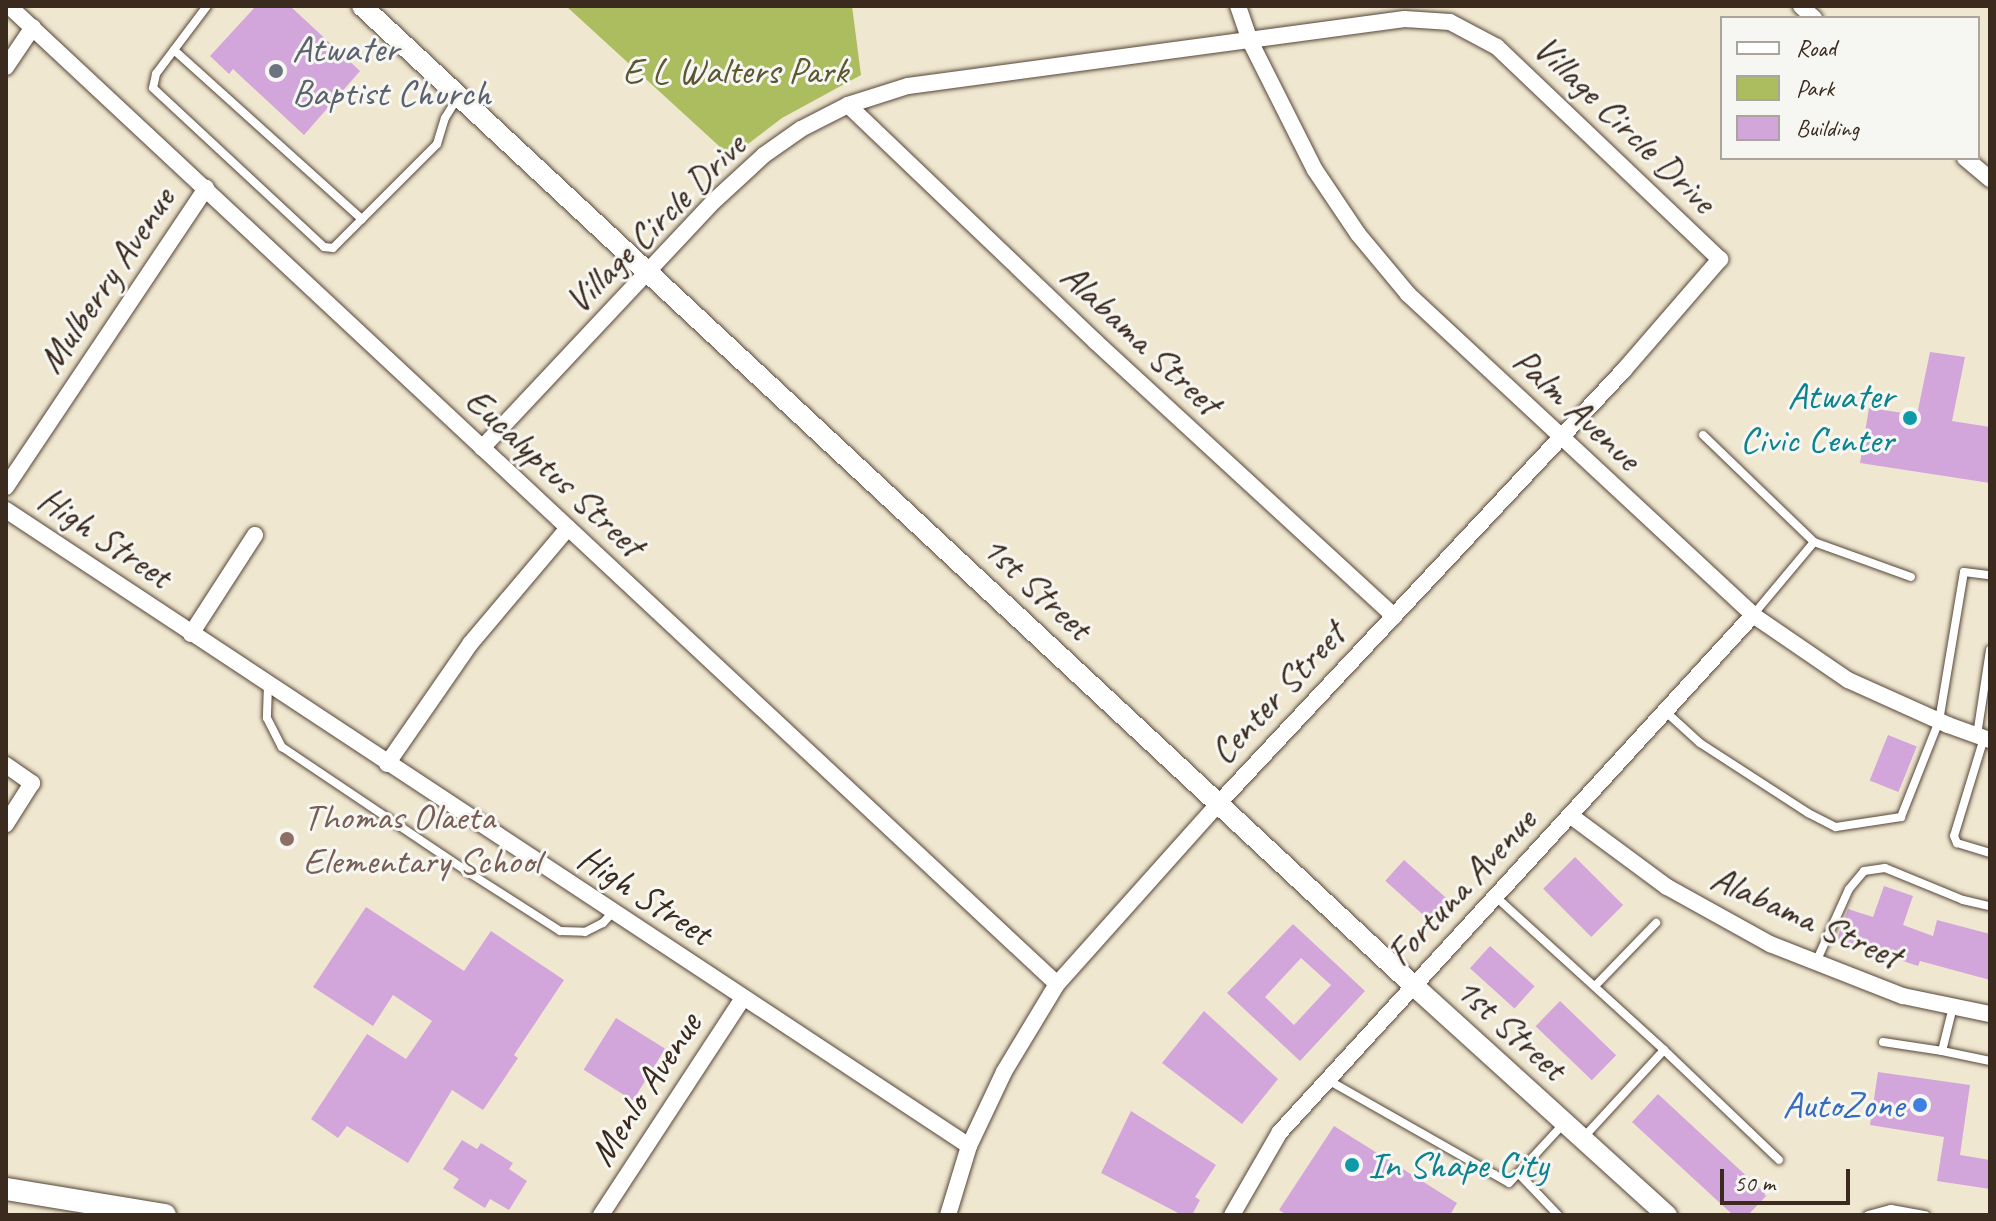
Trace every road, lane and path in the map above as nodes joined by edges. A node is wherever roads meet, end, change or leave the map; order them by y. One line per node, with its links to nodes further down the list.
1 (9, 6): 5 (street, Eucalyptus Street)
2 (207, 6): 7 (lane)
3 (362, 6): 9 (street, 1st Street)
4 (1238, 6): 6 (street, Palm Avenue)
5 (33, 27): 8 (street); 13 (street, Eucalyptus Street)
6 (1250, 41): 10 (street, Village Circle Drive); 15 (street, Village Circle Drive); 18 (street, Palm Avenue)
7 (174, 50): 14 (lane); 14 (lane)
8 (6, 67)
9 (459, 96): 14 (lane); 16 (street, 1st Street)
10 (848, 105): 16 (street, Village Circle Drive); 28 (street, Alabama Street)
11 (1967, 160): 12 (street)
12 (1990, 179)
13 (206, 188): 19 (street, Eucalyptus Street); 20 (street, Mulberry Avenue)
14 (362, 219)
15 (1720, 259): 18 (street, Center Street)
16 (649, 271): 19 (street, Village Circle Drive); 37 (street, 1st Street)
17 (1703, 435): 24 (lane)
18 (1559, 437): 27 (street, Palm Avenue); 28 (street, Center Street)
19 (482, 448): 22 (street, Eucalyptus Street)
20 (6, 487)
21 (6, 510): 29 (street, High Street)
22 (568, 528): 35 (street); 46 (street, Eucalyptus Street)
23 (255, 535): 29 (street)
24 (1814, 542): 26 (lane); 27 (lane)
25 (1990, 575): 33 (lane)
26 (1911, 577)
27 (1753, 615): 32 (street, Fortuna Avenue); 33 (street, Palm Avenue)
28 (1394, 616): 37 (street, Center Street)
29 (191, 634): 31 (street, High Street)
30 (1990, 650): 34 (lane)
31 (268, 685): 35 (street, High Street); 43 (lane)
32 (1666, 712): 33 (lane); 38 (street, Fortuna Avenue)
33 (1939, 721): 34 (street, Palm Avenue)
34 (1984, 738): 40 (lane)
35 (387, 764): 43 (street, High Street)
36 (6, 765): 39 (street)
37 (1219, 803): 46 (street, Center Street); 47 (street, 1st Street)
38 (1571, 816): 41 (street, Fortuna Avenue); 45 (street, Alabama Street)
39 (6, 824)
40 (1990, 853)
41 (1496, 897): 47 (street, Fortuna Avenue); 48 (lane)
42 (1990, 906): 45 (lane)
43 (613, 912): 49 (street, High Street)
44 (1656, 923): 48 (lane)
45 (1816, 962): 50 (street, Alabama Street)
46 (1057, 984): 59 (street, Center Street)
47 (1413, 985): 56 (street, Fortuna Avenue); 57 (street, 1st Street)
48 (1595, 986): 53 (lane)
49 (743, 998): 59 (street, High Street); 64 (street, Menlo Avenue)
50 (1953, 1006): 51 (street, Alabama Street); 54 (lane)
51 (1990, 1014)
52 (1883, 1042): 54 (lane)
53 (1664, 1050): 58 (lane); 60 (lane)
54 (1942, 1051): 55 (lane)
55 (1990, 1061)
56 (1328, 1079): 61 (lane); 66 (street, Fortuna Avenue)
57 (1565, 1122): 58 (street, 1st Street); 61 (lane)
58 (1583, 1139): 68 (street, 1st Street)
59 (969, 1146): 65 (street, Center Street)
60 (1779, 1160)
61 (1518, 1173): 67 (lane)
62 (6, 1189): 63 (main road)
63 (165, 1215)
64 (601, 1215)
65 (948, 1215)
66 (1232, 1215)
67 (1558, 1215)
68 (1667, 1215)
69 (1868, 1215): 70 (lane)
70 (1925, 1215)

